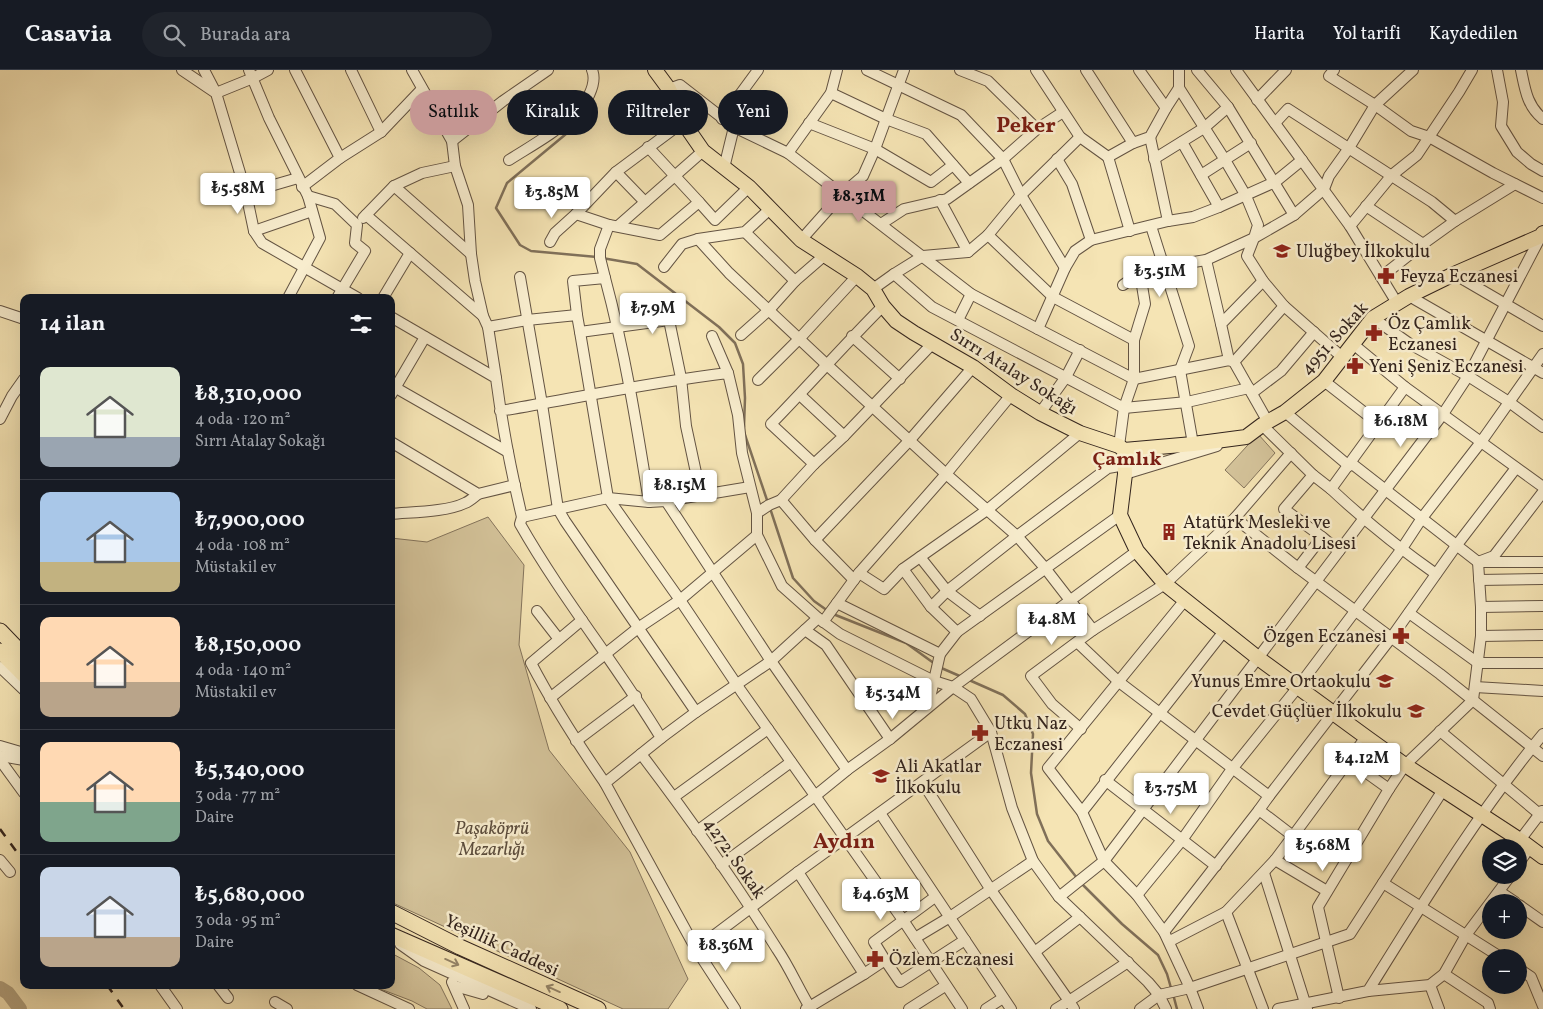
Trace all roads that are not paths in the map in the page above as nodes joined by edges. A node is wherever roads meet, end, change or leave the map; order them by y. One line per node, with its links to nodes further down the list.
1 (182, 70): 33 (street)
2 (204, 70): 33 (street)
3 (268, 70): 27 (street)
4 (295, 70): 65 (street)
5 (351, 70): 47 (street)
6 (412, 70): 30 (street)
7 (548, 70): 55 (street)
8 (592, 70): 69 (street)
9 (655, 70): 31 (main road, Sırrı Atalay Sokağı)
10 (758, 70): 32 (street)
11 (837, 70): 34 (street)
12 (868, 70): 28 (street)
13 (904, 70): 28 (street)
14 (960, 70): 46 (street)
15 (1036, 70): 39 (street)
16 (1086, 70): 57 (street)
17 (1139, 70): 38 (street)
18 (1178, 70): 29 (street)
19 (1196, 70): 37 (street)
20 (1236, 70): 35 (street)
21 (1286, 70): 35 (street)
22 (1413, 70): 36 (street)
23 (1472, 70): 54 (street)
24 (1497, 70): 75 (street)
25 (1521, 70): 42 (street)
26 (1328, 72): 36 (street)
27 (251, 74): 33 (street); 80 (street)
28 (898, 86): 41 (street); 66 (street)
29 (1179, 88): 38 (street); 45 (street)
30 (422, 89): 47 (street); 55 (street)
31 (669, 89): 40 (street)
32 (743, 90)
33 (216, 93): 87 (street)
34 (831, 93): 41 (street); 43 (street)
35 (1256, 100): 44 (street)
36 (1374, 105): 54 (street); 60 (street)
37 (1228, 107): 45 (street); 58 (street)
38 (1166, 108): 53 (street)
39 (1064, 112): 46 (street); 52 (street)
40 (718, 116)
41 (886, 119): 61 (street); 72 (street)
42 (1543, 119)
43 (810, 123): 61 (street); 63 (street)
44 (1274, 123): 60 (street); 71 (street)
45 (1204, 128): 56 (street); 70 (street)
46 (1037, 129): 66 (street)
47 (381, 132): 65 (street)
48 (665, 135): 59 (street)
49 (692, 135): 62 (main road, Sırrı Atalay Sokağı)
50 (732, 135): 74 (street)
51 (751, 135): 63 (street)
52 (1080, 137): 64 (street); 67 (street)
53 (1150, 137): 57 (street); 68 (street)
54 (1429, 137): 79 (street); 83 (street)
55 (452, 141): 73 (street)
56 (1182, 142): 68 (street); 77 (street)
57 (1133, 143): 64 (street)
58 (1250, 143): 70 (street); 81 (street)
59 (648, 147): 76 (street); 78 (street)
60 (1349, 148): 79 (street); 86 (street)
61 (875, 149): 72 (street); 88 (street)
62 (703, 151): 74 (main road, Sırrı Atalay Sokağı); 78 (street)
63 (788, 153): 88 (street)
64 (1108, 157): 111 (street)
65 (340, 158): 80 (street)
66 (1003, 159): 82 (street); 89 (street)
67 (1057, 159): 89 (street); 118 (street)
68 (1154, 159): 103 (street)
69 (510, 160)
70 (1225, 160): 77 (street); 91 (street)
71 (1302, 160): 81 (street); 86 (street)
72 (953, 165): 82 (street)
73 (455, 166): 84 (street); 123 (street)
74 (724, 168): 85 (main road, Sırrı Atalay Sokağı)
75 (1543, 171)
76 (616, 172): 94 (street); 101 (street)
77 (1201, 175): 97 (street)
78 (675, 176): 94 (street); 95 (street)
79 (1392, 176): 96 (street); 104 (street)
80 (300, 182): 87 (street); 90 (street)
81 (1275, 182): 91 (street); 102 (street)
82 (969, 184): 93 (street)
83 (1515, 184): 92 (street); 104 (street)
84 (394, 186): 100 (street); 123 (street)
85 (749, 187): 95 (street); 98 (main road, Sırrı Atalay Sokağı)
86 (1324, 189): 102 (street); 109 (street)
87 (246, 194): 110 (street)
88 (842, 194): 105 (street); 117 (street)
89 (1022, 195): 114 (street); 130 (street)
90 (308, 196): 99 (street); 106 (street)
91 (1246, 196): 97 (street); 115 (street)
92 (1543, 198)
93 (940, 200): 105 (street); 121 (street)
94 (645, 202): 107 (street)
95 (699, 202): 107 (street)
96 (1366, 206): 109 (street); 120 (street)
97 (1219, 207): 103 (street)
98 (771, 208): 112 (street); 117 (main road, Sırrı Atalay Sokağı)
99 (312, 211): 110 (street); 129 (street)
100 (366, 214): 106 (street); 122 (street)
101 (576, 214): 107 (street); 119 (street)
102 (1294, 215): 115 (street)
103 (1168, 221): 108 (street)
104 (1455, 221): 120 (street)
105 (881, 224): 125 (street)
106 (357, 225): 142 (street)
107 (613, 225): 137 (street)
108 (1151, 226): 111 (street); 127 (street)
109 (1350, 226): 136 (street)
110 (254, 231): 129 (street)
111 (1130, 231): 118 (street)
112 (745, 232): 116 (street); 138 (street)
113 (1542, 234): 133 (main road, 4951. Sokak); 148 (street)
114 (988, 235): 121 (street); 146 (street)
115 (1254, 238): 126 (street); 139 (street)
116 (698, 239): 128 (street); 151 (street)
117 (801, 240): 124 (main road, Sırrı Atalay Sokağı)
118 (1091, 240): 130 (street)
119 (550, 242)
120 (1422, 244): 136 (street)
121 (968, 252): 125 (street)
122 (410, 253): 144 (street); 154 (street)
123 (471, 254): 154 (street)
124 (825, 255): 134 (main road, Sırrı Atalay Sokağı); 138 (street)
125 (924, 256): 132 (street); 145 (street)
126 (1206, 260): 127 (street); 160 (street)
127 (1163, 266): 131 (street); 182 (street)
128 (664, 267)
129 (304, 268): 142 (street); 143 (street)
130 (1065, 268): 146 (street)
131 (1140, 272): 140 (street); 172 (street)
132 (894, 274): 141 (street); 159 (street)
133 (1454, 274): 147 (main road, 4951. Sokak); 148 (street)
134 (857, 276): 141 (main road, Sırrı Atalay Sokağı); 171 (street)
135 (520, 277): 158 (street)
136 (1381, 277): 147 (street)
137 (606, 278): 153 (street); 161 (street)
138 (795, 281): 151 (street)
139 (1263, 281): 150 (street); 160 (street)
140 (1124, 286)
141 (873, 289): 149 (main road, Sırrı Atalay Sokağı)
142 (339, 293)
143 (290, 294)
144 (385, 294)
145 (971, 294): 159 (street); 164 (street)
146 (1053, 297): 164 (street); 172 (street)
147 (1403, 299): 156 (main road, 4951. Sokak); 173 (street)
148 (1506, 305): 162 (street); 173 (street)
149 (883, 306): 169 (street); 174 (main road, Sırrı Atalay Sokağı)
150 (1284, 306): 166 (street); 179 (street)
151 (769, 310): 167 (street); 171 (street)
152 (0, 311): 155 (street)
153 (577, 315): 158 (street); 165 (street)
154 (483, 316): 163 (street)
155 (20, 318)
156 (1373, 318): 175 (main road, 4951. Sokak); 185 (street)
157 (395, 319): 170 (street)
158 (527, 320): 163 (street); 204 (street)
159 (958, 320): 186 (street)
160 (1221, 324): 179 (street)
161 (618, 326): 165 (street); 188 (street); 195 (street)
162 (1543, 326)
163 (488, 327): 187 (street)
164 (1038, 329): 176 (street)
165 (580, 332): 199 (street)
166 (1314, 332): 178 (street); 197 (street)
167 (741, 335)
168 (712, 336): 184 (street)
169 (852, 336): 180 (street); 189 (street)
170 (425, 337): 187 (street); 196 (street)
171 (799, 339): 180 (street); 191 (street)
172 (1134, 340): 190 (street)
173 (1486, 340): 183 (street); 185 (street)
174 (934, 343): 181 (main road, Sırrı Atalay Sokağı); 189 (street)
175 (1353, 344): 178 (main road, 4951. Sokak); 194 (street)
176 (1080, 350): 186 (street); 190 (street)
177 (1543, 354): 183 (street)
178 (1342, 357): 192 (main road, 4951. Sokak)
179 (1231, 361): 182 (street); 197 (street)
180 (826, 364): 200 (street); 205 (street)
181 (973, 367): 201 (main road, Sırrı Atalay Sokağı); 218 (street)
182 (1180, 370): 190 (street); 202 (street)
183 (1539, 370): 203 (street)
184 (728, 373): 188 (street); 232 (street)
185 (1468, 376): 203 (street); 210 (street)
186 (1066, 377): 206 (street); 209 (street)
187 (496, 378): 207 (street)
188 (680, 378): 195 (street); 238 (street)
189 (900, 379): 205 (street)
190 (1134, 379): 206 (street)
191 (758, 380)
192 (1324, 381): 208 (main road, 4951. Sokak); 213 (street)
193 (20, 385): 211 (street)
194 (1405, 387): 210 (street); 213 (street)
195 (631, 389): 199 (street); 242 (street)
196 (395, 390)
197 (1251, 390): 202 (street); 212 (street)
198 (395, 393): 223 (street)
199 (591, 395): 204 (street); 239 (street)
200 (800, 395): 216 (street); 225 (street)
201 (1011, 395): 209 (main road, Sırrı Atalay Sokağı); 229 (street)
202 (1187, 402): 206 (street); 221 (street)
203 (1509, 402): 214 (street); 219 (street)
204 (542, 404): 207 (street); 243 (street)
205 (872, 408): 216 (street); 218 (street)
206 (1124, 408): 222 (street)
207 (500, 411): 223 (street)
208 (1285, 412): 212 (main road, 4951. Sokak); 226 (street)
209 (1040, 413): 215 (main road, Sırrı Atalay Sokağı)
210 (1443, 414): 219 (street); 235 (street)
211 (0, 419)
212 (1265, 424): 217 (main road, 4951. Sokak); 224 (street)
213 (1378, 424): 226 (street)
214 (1543, 427)
215 (1080, 433): 222 (main road, Sırrı Atalay Sokağı); 244 (street)
216 (844, 436): 225 (street)
217 (1246, 437): 221 (main road, 4951. Sokak); 228 (street)
218 (909, 441): 229 (street); 255 (street)
219 (1481, 442): 227 (street); 250 (street)
220 (395, 444): 237 (street)
221 (1193, 444): 222 (main road, 4951. Sokak)
222 (1121, 448): 228 (main road)
223 (508, 452): 231 (street)
224 (1291, 454): 230 (street); 249 (street)
225 (814, 464): 240 (street)
226 (1350, 464): 234 (street); 235 (street)
227 (1516, 468): 233 (street); 256 (street)
228 (1125, 469): 247 (main road); 253 (street)
229 (946, 474): 244 (street); 268 (street)
230 (1313, 475): 234 (street); 254 (street)
231 (516, 485): 237 (street); 248 (street)
232 (750, 487): 238 (street); 245 (street)
233 (1543, 487)
234 (1331, 489): 251 (street)
235 (1385, 490): 250 (street); 251 (street)
236 (1543, 492): 261 (street)
237 (478, 494): 246 (street)
238 (701, 496): 241 (street)
239 (608, 498): 242 (street); 243 (street); 274 (street)
240 (781, 500): 245 (street); 255 (street)
241 (666, 501): 242 (street); 266 (street)
242 (649, 502)
243 (558, 509): 248 (street); 287 (street)
244 (987, 510): 253 (street); 260 (street)
245 (757, 513): 252 (street)
246 (395, 514)
247 (1120, 514): 259 (main road); 263 (street)
248 (522, 517): 285 (street)
249 (1235, 518): 264 (street); 272 (street)
250 (1422, 518): 256 (street); 257 (street)
251 (1362, 519): 257 (street); 258 (street)
252 (757, 535): 266 (street); 286 (street)
253 (1017, 536): 263 (street); 273 (street)
254 (1322, 537): 258 (street); 264 (street)
255 (815, 540): 268 (street)
256 (1456, 546): 261 (street); 267 (street)
257 (1401, 550): 267 (street); 282 (street)
258 (1339, 551): 271 (street)
259 (1137, 552): 272 (main road); 276 (street)
260 (920, 558): 265 (street); 273 (street)
261 (1478, 562): 262 (street); 270 (street)
262 (1543, 562)
263 (1045, 568): 276 (street); 284 (street)
264 (1298, 568): 271 (street)
265 (903, 570): 268 (street); 279 (street)
266 (714, 573): 274 (street); 302 (street)
267 (1436, 574): 283 (street)
268 (856, 577): 277 (street)
269 (1543, 579): 270 (street)
270 (1479, 580): 280 (street)
271 (1316, 581): 282 (street); 301 (street)
272 (1165, 584): 275 (main road); 289 (street)
273 (947, 591): 279 (street); 284 (street)
274 (680, 600): 287 (street); 310 (street)
275 (1185, 600): 290 (main road); 309 (street)
276 (1070, 601): 289 (street); 312 (street)
277 (837, 603): 286 (street); 300 (street)
278 (1543, 606): 280 (street)
279 (931, 607): 292 (street)
280 (1481, 607): 293 (street)
281 (538, 611): 295 (street)
282 (1355, 611): 296 (street); 313 (street)
283 (1409, 613): 296 (street); 303 (street)
284 (980, 616): 292 (street)
285 (582, 620): 295 (street); 299 (street)
286 (821, 620): 288 (street); 308 (street)
287 (638, 628): 299 (street); 320 (street)
288 (805, 630): 302 (street); 330 (street)
289 (1093, 630): 297 (street)
290 (1225, 630): 301 (main road); 322 (street)
291 (0, 631): 304 (highway)
292 (957, 632): 300 (street)
293 (1481, 636): 294 (street); 303 (street)
294 (1543, 636)
295 (558, 638): 317 (street)
296 (1391, 638): 318 (street); 321 (street)
297 (1078, 643): 309 (street); 324 (street)
298 (0, 651): 306 (highway)
299 (606, 653): 316 (street); 317 (street)
300 (940, 654): 308 (street)
301 (1258, 658): 313 (main road); 332 (street)
302 (771, 661): 310 (street); 345 (street)
303 (1478, 663): 305 (street); 314 (street)
304 (20, 664)
305 (1543, 664)
306 (20, 666)
307 (0, 667): 311 (street)
308 (934, 681): 312 (street); 319 (street)
309 (1119, 682): 322 (street); 324 (street)
310 (737, 685): 320 (street); 323 (street)
311 (20, 686)
312 (953, 687): 319 (street); 326 (street)
313 (1298, 687): 321 (main road); 344 (street)
314 (1475, 687): 315 (street); 318 (street)
315 (1543, 691)
316 (636, 696): 329 (street); 331 (street)
317 (550, 698): 331 (street)
318 (1473, 700): 325 (street); 334 (street)
319 (928, 707): 330 (street)
320 (696, 712): 329 (street)
321 (1333, 712): 328 (main road); 354 (street)
322 (1158, 713): 332 (street); 346 (street)
323 (768, 729): 342 (street); 355 (street)
324 (1081, 729): 358 (street)
325 (1440, 731): 343 (street); 349 (street)
326 (991, 732): 348 (street); 371 (street)
327 (1543, 734): 334 (street)
328 (1366, 737): 341 (street); 343 (main road)
329 (661, 738): 336 (street)
330 (890, 739): 345 (street)
331 (576, 741): 347 (street)
332 (1196, 741): 344 (street); 356 (street)
333 (0, 746): 335 (street)
334 (1532, 748): 338 (street); 349 (street)
335 (20, 751)
336 (641, 754): 347 (street); 355 (street, 4272. Sokak)
337 (0, 756): 339 (street)
338 (1543, 756)
339 (20, 759)
340 (0, 760): 350 (street)
341 (1350, 761): 351 (street); 363 (street)
342 (791, 762): 353 (street); 362 (street)
343 (1405, 765): 351 (street); 352 (main road)
344 (1232, 769): 354 (street); 366 (street)
345 (847, 770): 353 (street)
346 (1105, 780): 356 (street); 358 (street)
347 (605, 783): 405 (street)
348 (923, 783): 359 (street); 381 (street)
349 (1503, 784): 360 (street); 361 (street)
350 (20, 788)
351 (1389, 789): 382 (street)
352 (1443, 790): 360 (main road); 379 (street)
353 (815, 796): 365 (street); 374 (street)
354 (1269, 796): 357 (street)
355 (674, 797): 362 (street, 4272. Sokak)
356 (1144, 809): 366 (street); 373 (street)
357 (1259, 810): 363 (street); 375 (street)
358 (1082, 812): 373 (street)
359 (880, 813): 365 (street); 386 (street)
360 (1481, 814): 364 (main road); 388 (street)
361 (1542, 814): 367 (street)
362 (697, 831): 374 (street, 4272. Sokak)
363 (1293, 836): 372 (street)
364 (1519, 839)
365 (845, 840): 377 (street); 395 (street)
366 (1182, 840): 375 (street); 385 (street)
367 (1527, 840)
368 (1527, 845): 369 (main road)
369 (1543, 857)
370 (0, 860): 376 (street)
371 (1033, 860): 381 (street); 387 (street)
372 (1276, 860): 378 (street); 382 (street)
373 (1104, 861): 385 (street); 387 (street)
374 (721, 865): 389 (street, 4272. Sokak)
375 (1216, 866): 397 (street)
376 (10, 872)
377 (798, 872): 389 (street); 414 (street)
378 (1264, 873): 391 (street); 408 (street)
379 (1383, 882): 388 (street); 404 (street)
380 (1505, 884): 383 (street)
381 (991, 890): 393 (street); 407 (street)
382 (1327, 890): 404 (street)
383 (1500, 892): 384 (street); 398 (street)
384 (1503, 894)
385 (1137, 895): 397 (street)
386 (935, 897): 393 (street); 395 (street)
387 (1059, 897): 394 (street)
388 (1422, 906): 398 (street); 424 (street)
389 (750, 908): 405 (street); 433 (street, 4272. Sokak)
390 (1527, 911): 396 (street)
391 (1226, 912): 403 (street); 412 (street)
392 (395, 914): 441 (highway, Yeşillik Caddesi, one-way to 392)
393 (950, 917): 400 (street); 402 (street)
394 (1080, 917): 407 (street); 410 (street)
395 (903, 920): 400 (street); 409 (street)
396 (1543, 922)
397 (1164, 932): 403 (street)
398 (1466, 935): 406 (street); 415 (street)
399 (395, 938): 440 (highway, Yeşillik Caddesi, one-way to 440)
400 (915, 938): 411 (street)
401 (395, 939): 413 (street)
402 (965, 940): 411 (street); 427 (street)
403 (1170, 942): 420 (street)
404 (1326, 943): 408 (street); 428 (street)
405 (696, 949): 442 (street)
406 (1488, 949)
407 (1036, 952): 431 (street)
408 (1290, 955): 412 (street); 434 (street)
409 (885, 960): 411 (street); 414 (street)
410 (1128, 962): 425 (street); 431 (street)
411 (931, 963): 419 (street)
412 (1248, 969): 420 (street); 452 (street)
413 (447, 972): 418 (street); 430 (street)
414 (864, 974): 433 (street)
415 (1444, 974): 417 (street); 455 (street)
416 (1527, 974): 432 (street)
417 (1430, 984): 424 (street); 454 (street)
418 (455, 986): 430 (street); 438 (street)
419 (945, 986): 444 (street); 445 (street)
420 (1190, 988): 425 (street); 451 (street)
421 (163, 989): 435 (street)
422 (221, 989): 426 (street)
423 (366, 989): 437 (street)
424 (1368, 991): 428 (street)
425 (1159, 995): 449 (street); 450 (street)
426 (228, 998)
427 (1003, 998): 446 (street); 447 (street)
428 (1339, 998): 434 (street)
429 (275, 1002): 436 (street)
430 (520, 1004): 439 (street)
431 (1071, 1005): 448 (street)
432 (1543, 1006)
433 (811, 1007): 443 (street)
434 (1306, 1007): 453 (street)
435 (177, 1009)
436 (287, 1009)
437 (409, 1009)
438 (464, 1009)
439 (531, 1009)
440 (560, 1009)
441 (598, 1009)
442 (735, 1009)
443 (826, 1009)
444 (909, 1009)
445 (962, 1009)
446 (986, 1009)
447 (1011, 1009)
448 (1056, 1009)
449 (1140, 1009)
450 (1166, 1009)
451 (1198, 1009)
452 (1264, 1009)
453 (1278, 1009)
454 (1439, 1009)
455 (1490, 1009)

